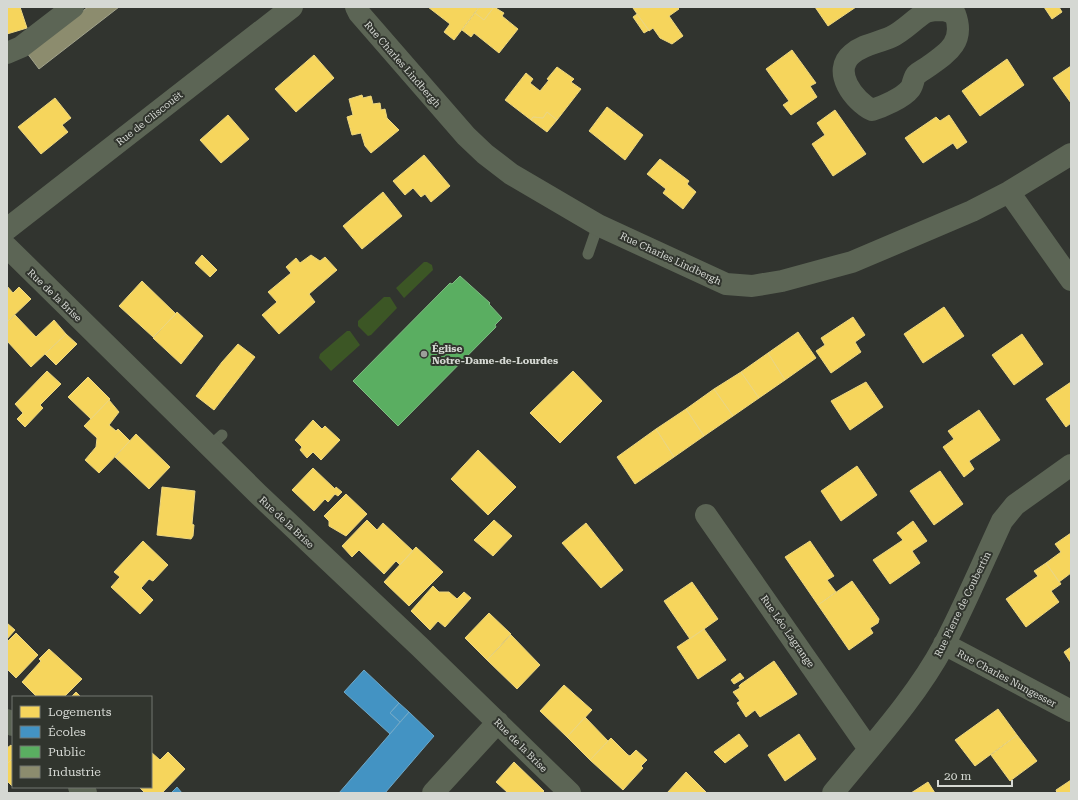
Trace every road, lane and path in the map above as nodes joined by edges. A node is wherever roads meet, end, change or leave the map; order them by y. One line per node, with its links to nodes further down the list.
1 (73, 7): 5 (street)
2 (292, 7): 9 (street, Rue de Cliscouët)
3 (356, 7): 8 (street, Rue Charles Lindbergh)
4 (958, 11): 4 (street)
5 (7, 53)
6 (1071, 154): 7 (street, Rue Charles Lindbergh)
7 (1009, 192): 8 (street, Rue Charles Lindbergh); 12 (street)
8 (598, 225): 11 (lane)
9 (7, 229)
10 (7, 247): 17 (street, Rue de la Brise)
11 (588, 254)
12 (1071, 280)
13 (1071, 465): 15 (street, Rue Pierre de Coubertin)
14 (706, 514): 18 (street, Rue Léo Lagrange)
15 (944, 644): 16 (street, Rue Charles Nungesser); 18 (street, Rue Pierre de Coubertin)
16 (1071, 711)
17 (498, 722): 19 (street); 20 (street, Rue de la Brise)
18 (869, 749): 21 (street, Rue Pierre de Coubertin)
19 (433, 793)
20 (570, 793)
21 (833, 793)

